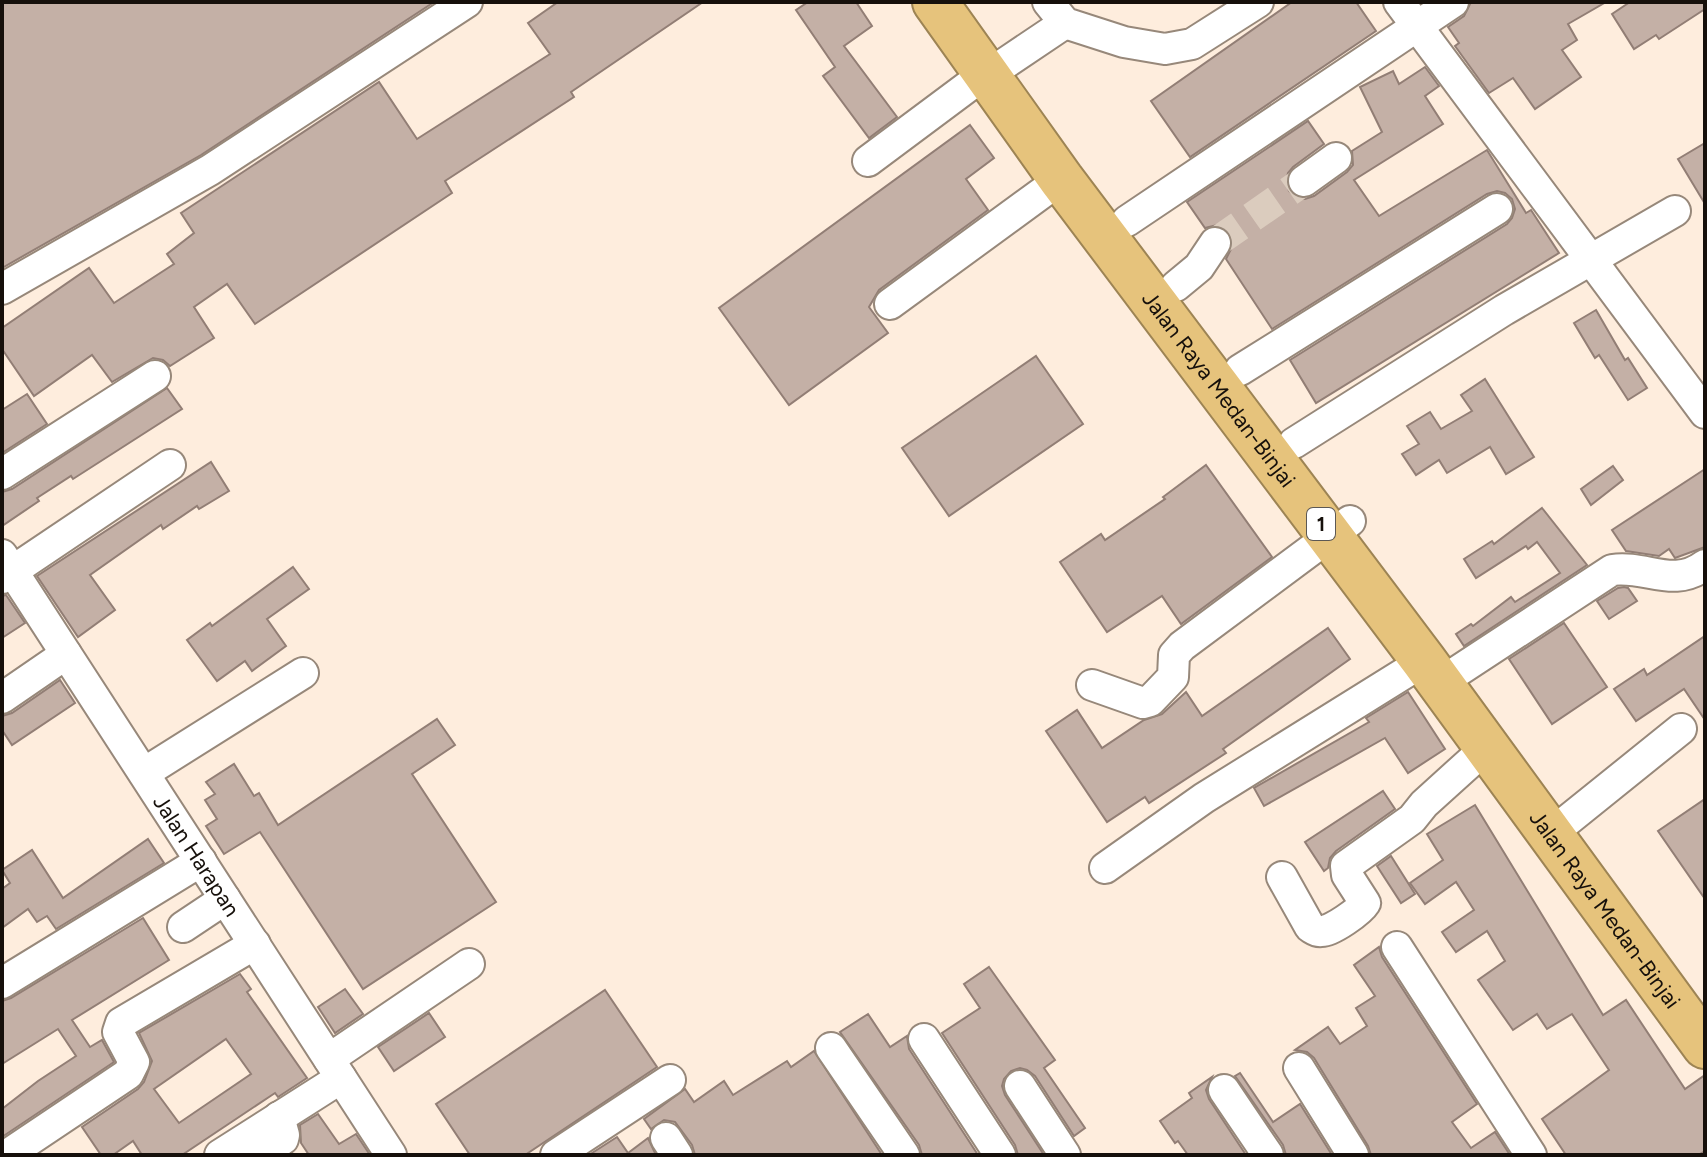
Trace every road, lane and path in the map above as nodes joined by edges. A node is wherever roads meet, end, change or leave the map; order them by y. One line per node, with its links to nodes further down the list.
1 (467, 2): 19 (street)
2 (935, 2): 8 (highway, Jalan Raya Medan-Binjai / 1)
3 (960, 2): 8 (highway, Jalan Raya Medan-Binjai / 1)
4 (1258, 2): 6 (street)
5 (1453, 2): 7 (street)
6 (1056, 13): 8 (street)
7 (1407, 14): 15 (street); 17 (street)
8 (995, 68): 10 (street); 11 (highway, Jalan Raya Medan-Binjai / 1); 15 (highway, Jalan Raya Medan-Binjai / 1)
9 (1336, 158): 12 (street)
10 (868, 161)
11 (1061, 179): 20 (street); 27 (highway, Jalan Raya Medan-Binjai / 1)
12 (1304, 181)
13 (1497, 209): 21 (street)
14 (1675, 211): 17 (street)
15 (1127, 221): 18 (highway, Jalan Raya Medan-Binjai / 1)
16 (1215, 243): 18 (street)
17 (1590, 260): 23 (street); 24 (street)
18 (1176, 286): 21 (highway, Jalan Raya Medan-Binjai / 1)
19 (2, 289)
20 (890, 304)
21 (1240, 370): 24 (highway, Jalan Raya Medan-Binjai / 1)
22 (155, 376): 26 (street)
23 (1705, 413)
24 (1294, 443): 27 (highway, Jalan Raya Medan-Binjai / 1)
25 (170, 465): 29 (street)
26 (2, 474)
27 (1340, 529): 32 (highway, Jalan Raya Medan-Binjai / 1); 33 (street)
28 (1705, 565): 32 (street)
29 (6, 568): 30 (street, Jalan Harapan)
30 (66, 654): 34 (street); 37 (street, Jalan Harapan)
31 (303, 673): 37 (street)
32 (1452, 682): 36 (highway, Jalan Raya Medan-Binjai / 1); 38 (highway, Jalan Raya Medan-Binjai / 1); 40 (street)
33 (1092, 685)
34 (2, 698)
35 (1681, 729): 38 (street)
36 (1487, 747): 41 (street); 50 (highway, Jalan Raya Medan-Binjai / 1)
37 (144, 773): 39 (street, Jalan Harapan)
38 (1568, 820): 48 (highway, Jalan Raya Medan-Binjai / 1)
39 (201, 861): 42 (street, Jalan Harapan); 47 (street)
40 (1105, 868)
41 (1282, 877)
42 (225, 899): 43 (street); 44 (street, Jalan Harapan)
43 (183, 927)
44 (255, 944): 53 (street, Jalan Harapan); 58 (street)
45 (1397, 947): 68 (street)
46 (469, 964): 53 (street)
47 (2, 983)
48 (1705, 1007)
49 (924, 1039): 64 (street)
50 (1705, 1046)
51 (831, 1048): 63 (street)
52 (1299, 1068): 67 (street)
53 (335, 1069): 57 (street); 61 (street, Jalan Harapan)
54 (670, 1080): 62 (street)
55 (1020, 1086): 65 (street)
56 (1224, 1090): 66 (street)
57 (279, 1117): 59 (street); 60 (street)
58 (7, 1155)
59 (220, 1155)
60 (260, 1155)
61 (391, 1155)
62 (556, 1155)
63 (904, 1155)
64 (1000, 1155)
65 (1065, 1155)
66 (1268, 1155)
67 (1353, 1155)
68 (1531, 1155)

